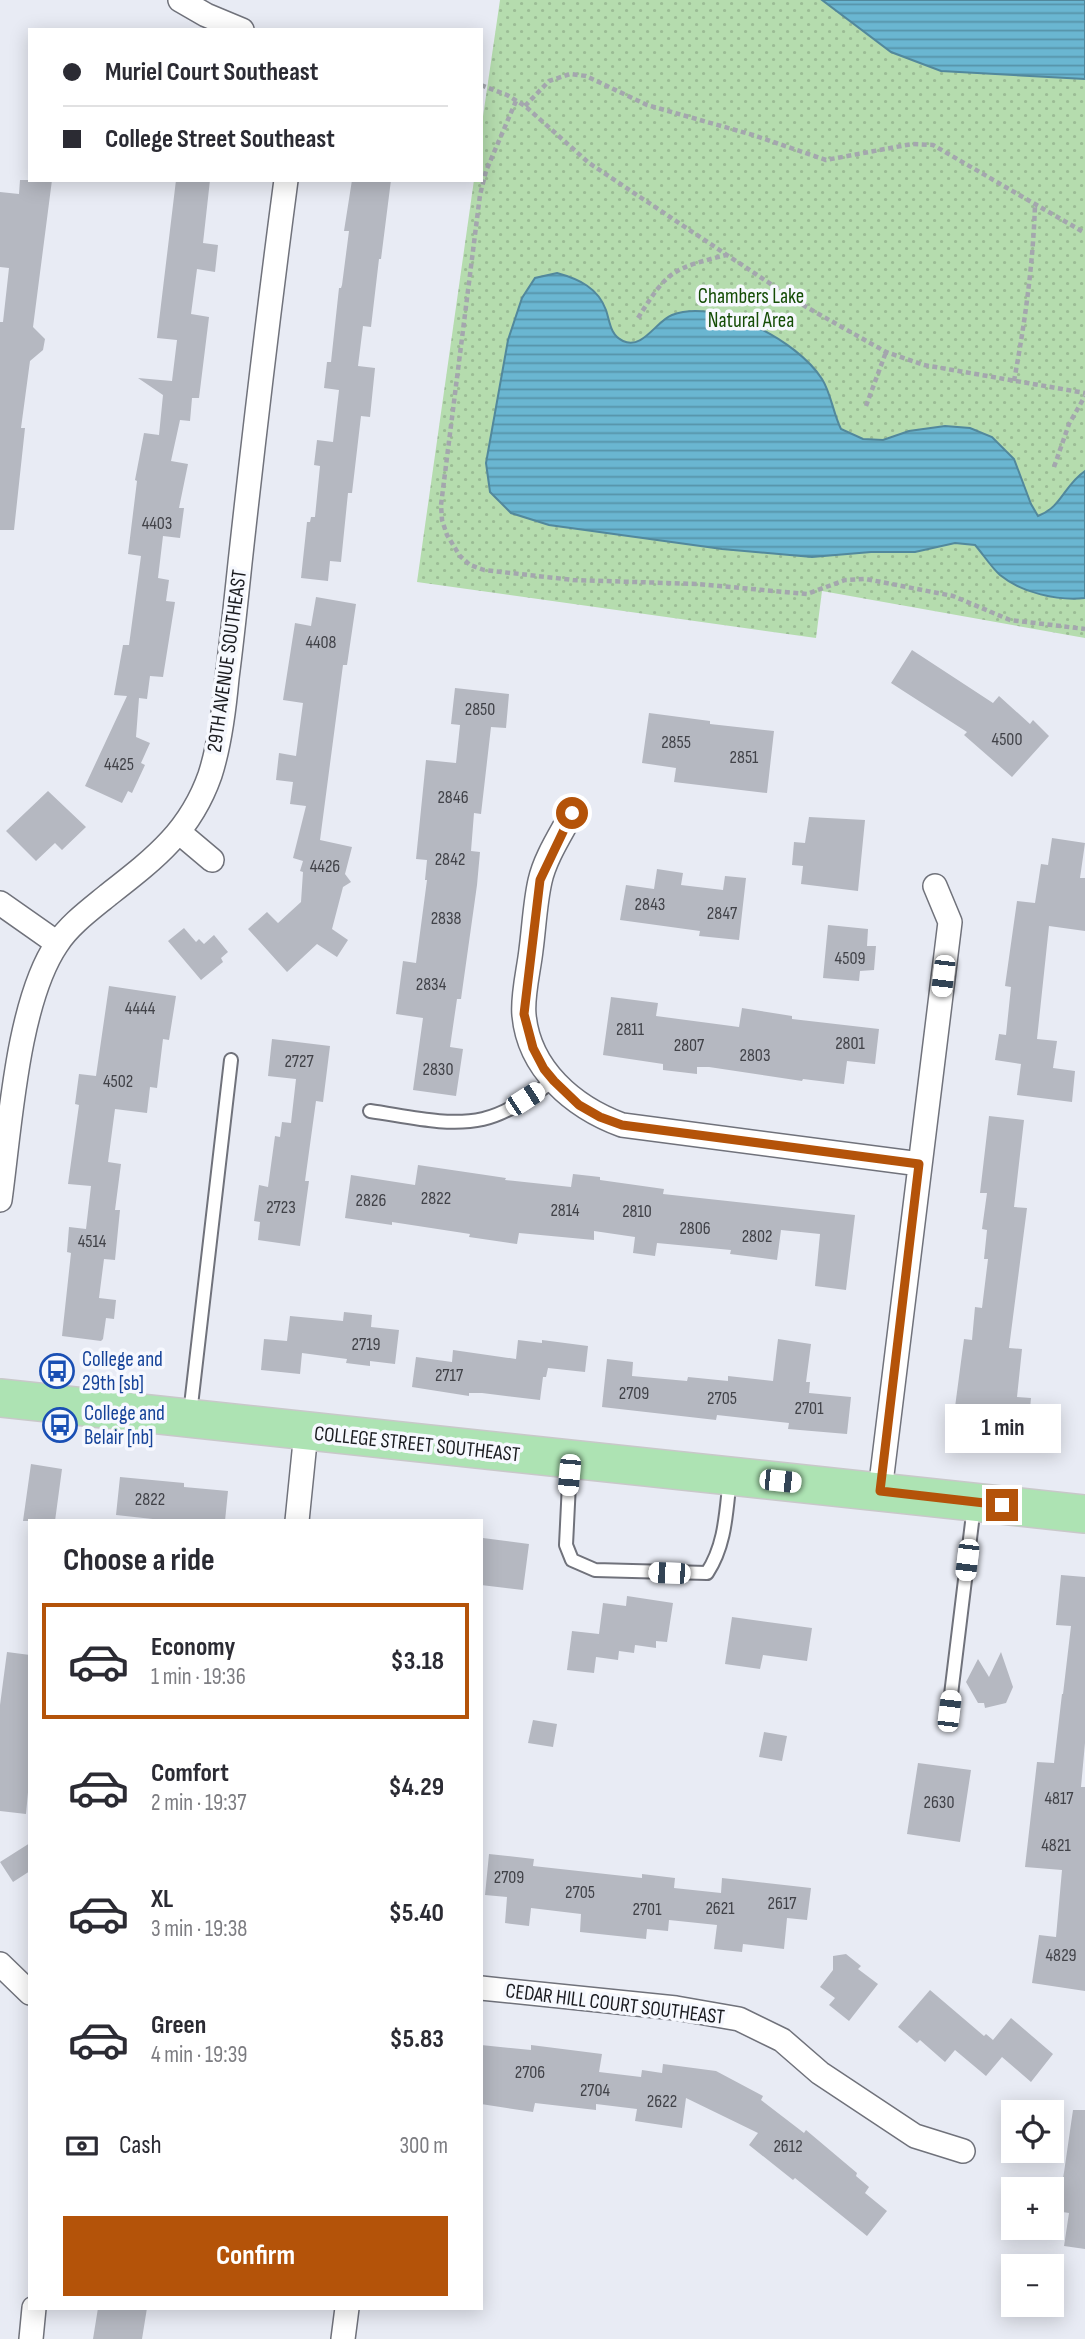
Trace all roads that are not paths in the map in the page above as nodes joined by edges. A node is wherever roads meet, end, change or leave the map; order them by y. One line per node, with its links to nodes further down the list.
1 (180, 0): 2 (street)
2 (237, 28)
3 (286, 182): 5 (street, 29TH AVENUE SOUTHEAST)
4 (572, 813): 11 (street)
5 (180, 833): 6 (street); 9 (street, 29TH AVENUE SOUTHEAST)
6 (212, 860)
7 (935, 886): 13 (street)
8 (0, 903): 9 (street)
9 (57, 943): 14 (street, 29TH AVENUE SOUTHEAST)
10 (231, 1060): 16 (lane)
11 (554, 1081): 12 (lane); 13 (street)
12 (370, 1111)
13 (919, 1164): 20 (street)
14 (0, 1200)
15 (0, 1398): 16 (main road, COLLEGE STREET SOUTHEAST)
16 (189, 1418): 17 (main road, COLLEGE STREET SOUTHEAST)
17 (306, 1432): 18 (main road, COLLEGE STREET SOUTHEAST); 23 (street)
18 (570, 1459): 19 (main road, COLLEGE STREET SOUTHEAST); 19 (lane)
19 (730, 1476): 20 (main road, COLLEGE STREET SOUTHEAST)
20 (880, 1491): 21 (main road, COLLEGE STREET SOUTHEAST)
21 (974, 1502): 22 (main road, COLLEGE STREET SOUTHEAST); 24 (lane)
22 (1085, 1514)
23 (296, 1519)
24 (949, 1711)
25 (0, 1964): 27 (street)
26 (483, 1987): 28 (street, CEDAR HILL COURT SOUTHEAST)
27 (28, 1991)
28 (963, 2151)
29 (34, 2310): 31 (street)
30 (347, 2310): 32 (street)
31 (30, 2339)
32 (343, 2339)

